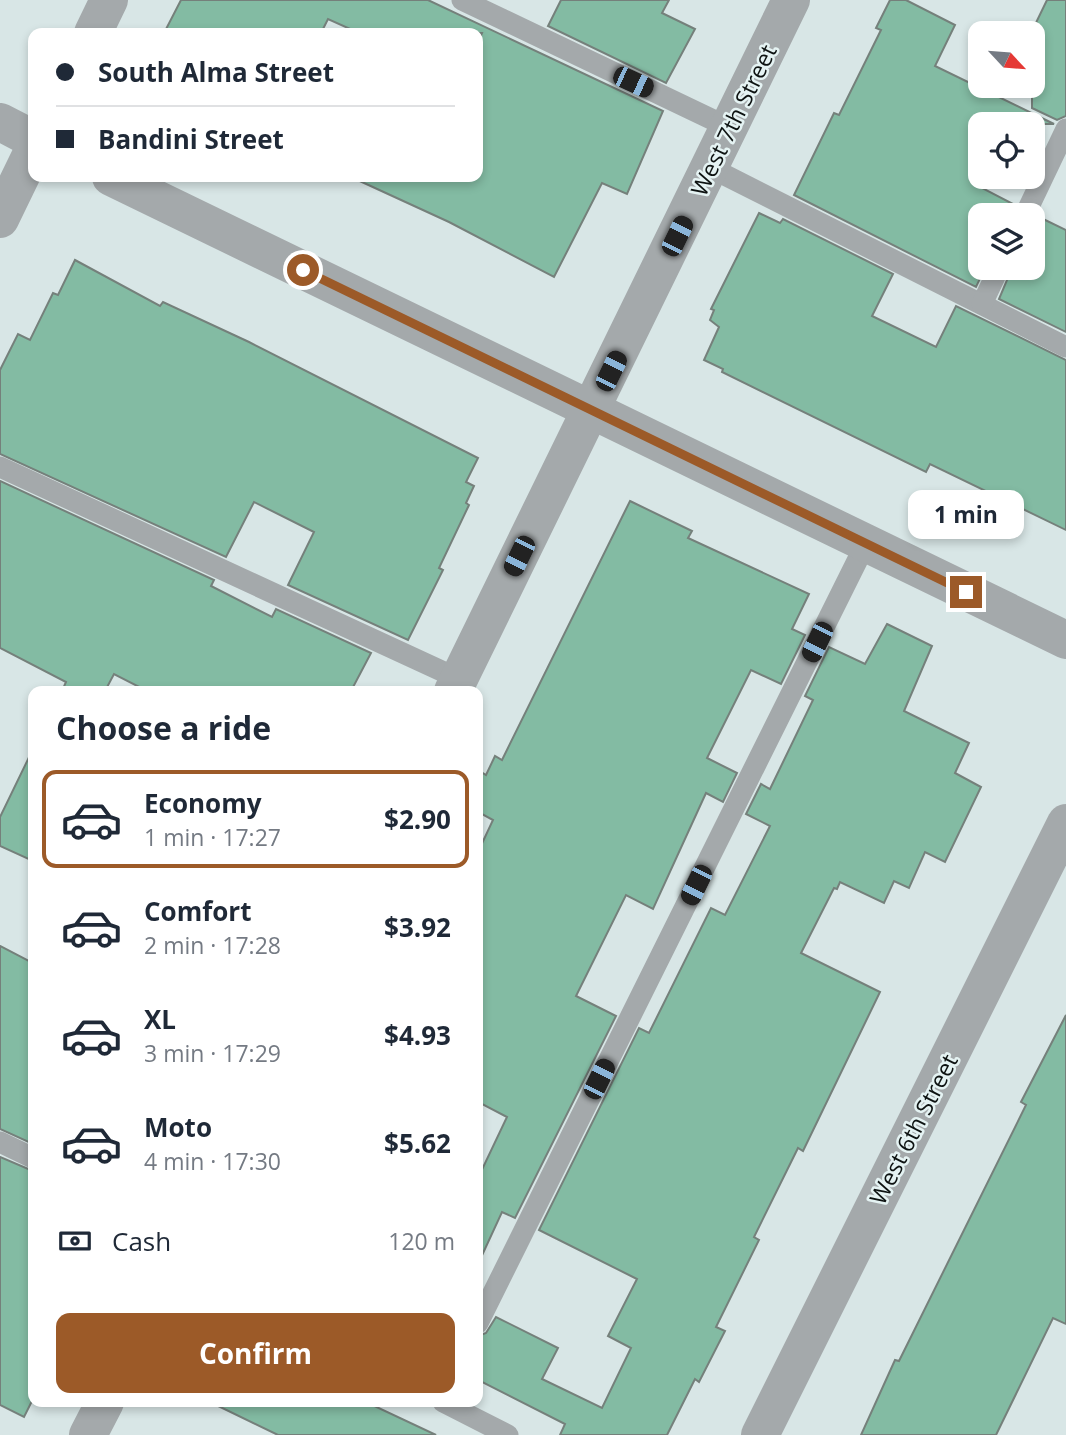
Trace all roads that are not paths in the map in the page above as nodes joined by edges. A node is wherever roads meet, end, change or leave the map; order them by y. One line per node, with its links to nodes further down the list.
1 (109, 0): 4 (street)
2 (463, 0): 6 (lane)
3 (791, 0): 6 (street, West 7th Street)
4 (95, 28)
5 (0, 122): 8 (street)
6 (730, 128): 10 (street, West 7th Street)
7 (1066, 129): 12 (lane)
8 (28, 136)
9 (28, 161): 13 (street)
10 (711, 167): 15 (lane); 17 (street, West 7th Street)
11 (121, 182): 17 (street)
12 (1031, 203)
13 (0, 219)
14 (993, 280): 15 (lane)
15 (982, 304): 16 (lane)
16 (1066, 347)
17 (592, 410): 19 (street); 21 (street, West 7th Street)
18 (0, 467): 21 (lane)
19 (865, 545): 20 (street); 25 (lane)
20 (1066, 640)
21 (456, 685)
22 (1066, 823): 30 (street, West 6th Street)
23 (0, 1142): 24 (lane)
24 (28, 1156)
25 (483, 1313)
26 (102, 1407): 28 (street)
27 (453, 1407): 29 (lane)
28 (88, 1435)
29 (508, 1435)
30 (760, 1435)

